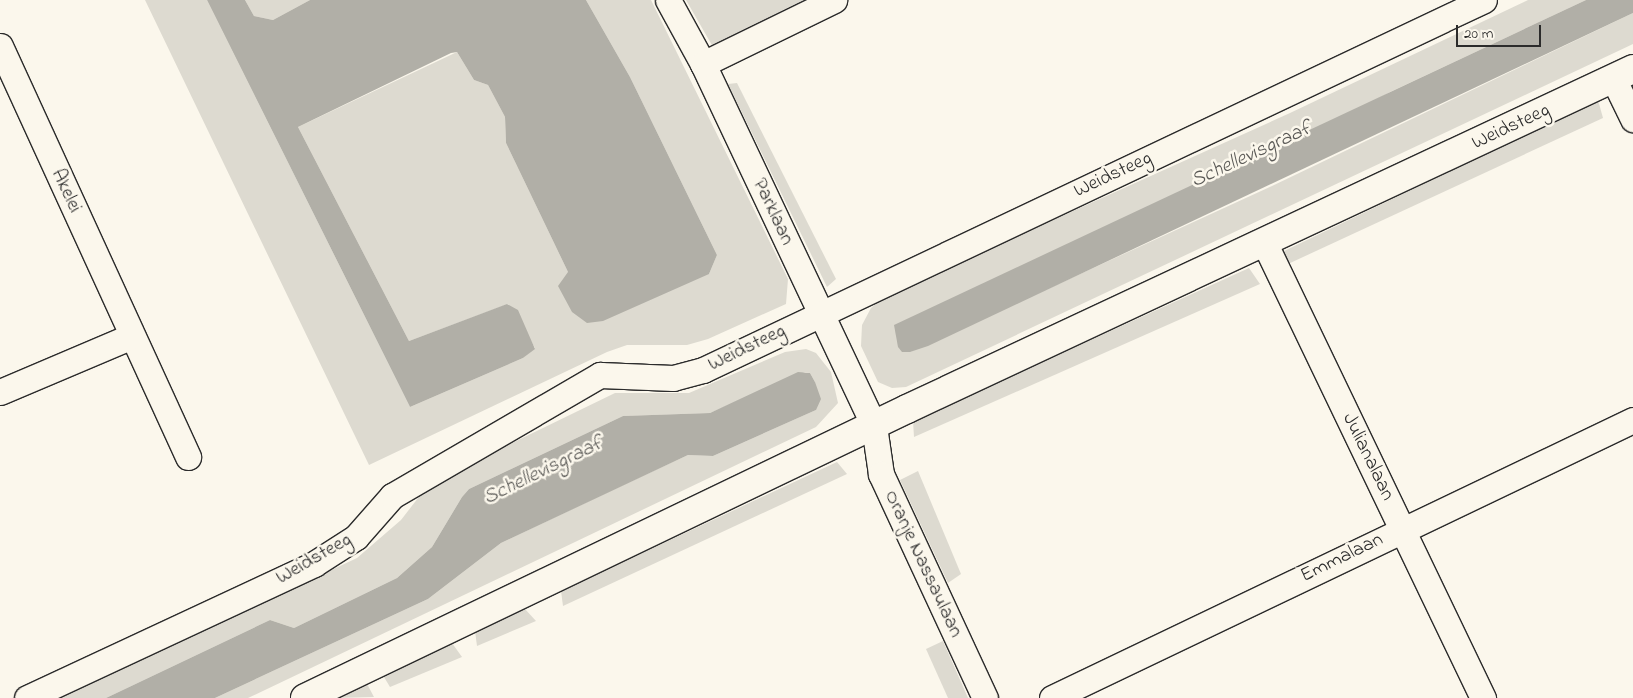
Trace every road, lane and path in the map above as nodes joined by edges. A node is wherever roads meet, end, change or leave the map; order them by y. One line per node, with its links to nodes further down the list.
1 (668, 0): 5 (street, Parklaan)
2 (834, 0): 5 (street)
3 (1484, 0): 9 (street, Weidsteeg)
4 (0, 46): 10 (street, Akelei)
5 (702, 64): 9 (street, Parklaan)
6 (1623, 74): 7 (street); 8 (street, Weidsteeg)
7 (1633, 119)
8 (1265, 244): 13 (street, Weidsteeg); 15 (street, Julianalaan)
9 (821, 312): 13 (street, Parklaan); 16 (street, Weidsteeg)
10 (132, 336): 11 (street); 14 (street, Akelei)
11 (1, 390)
12 (1633, 420): 15 (street, Emmalaan)
13 (874, 426): 17 (street, Weidsteeg); 18 (street, Oranje Nassaulaan)
14 (188, 457)
15 (1402, 529): 19 (street, Emmalaan); 20 (street, Julianalaan)
16 (27, 698)
17 (305, 698)
18 (985, 698)
19 (1052, 698)
20 (1484, 698)

